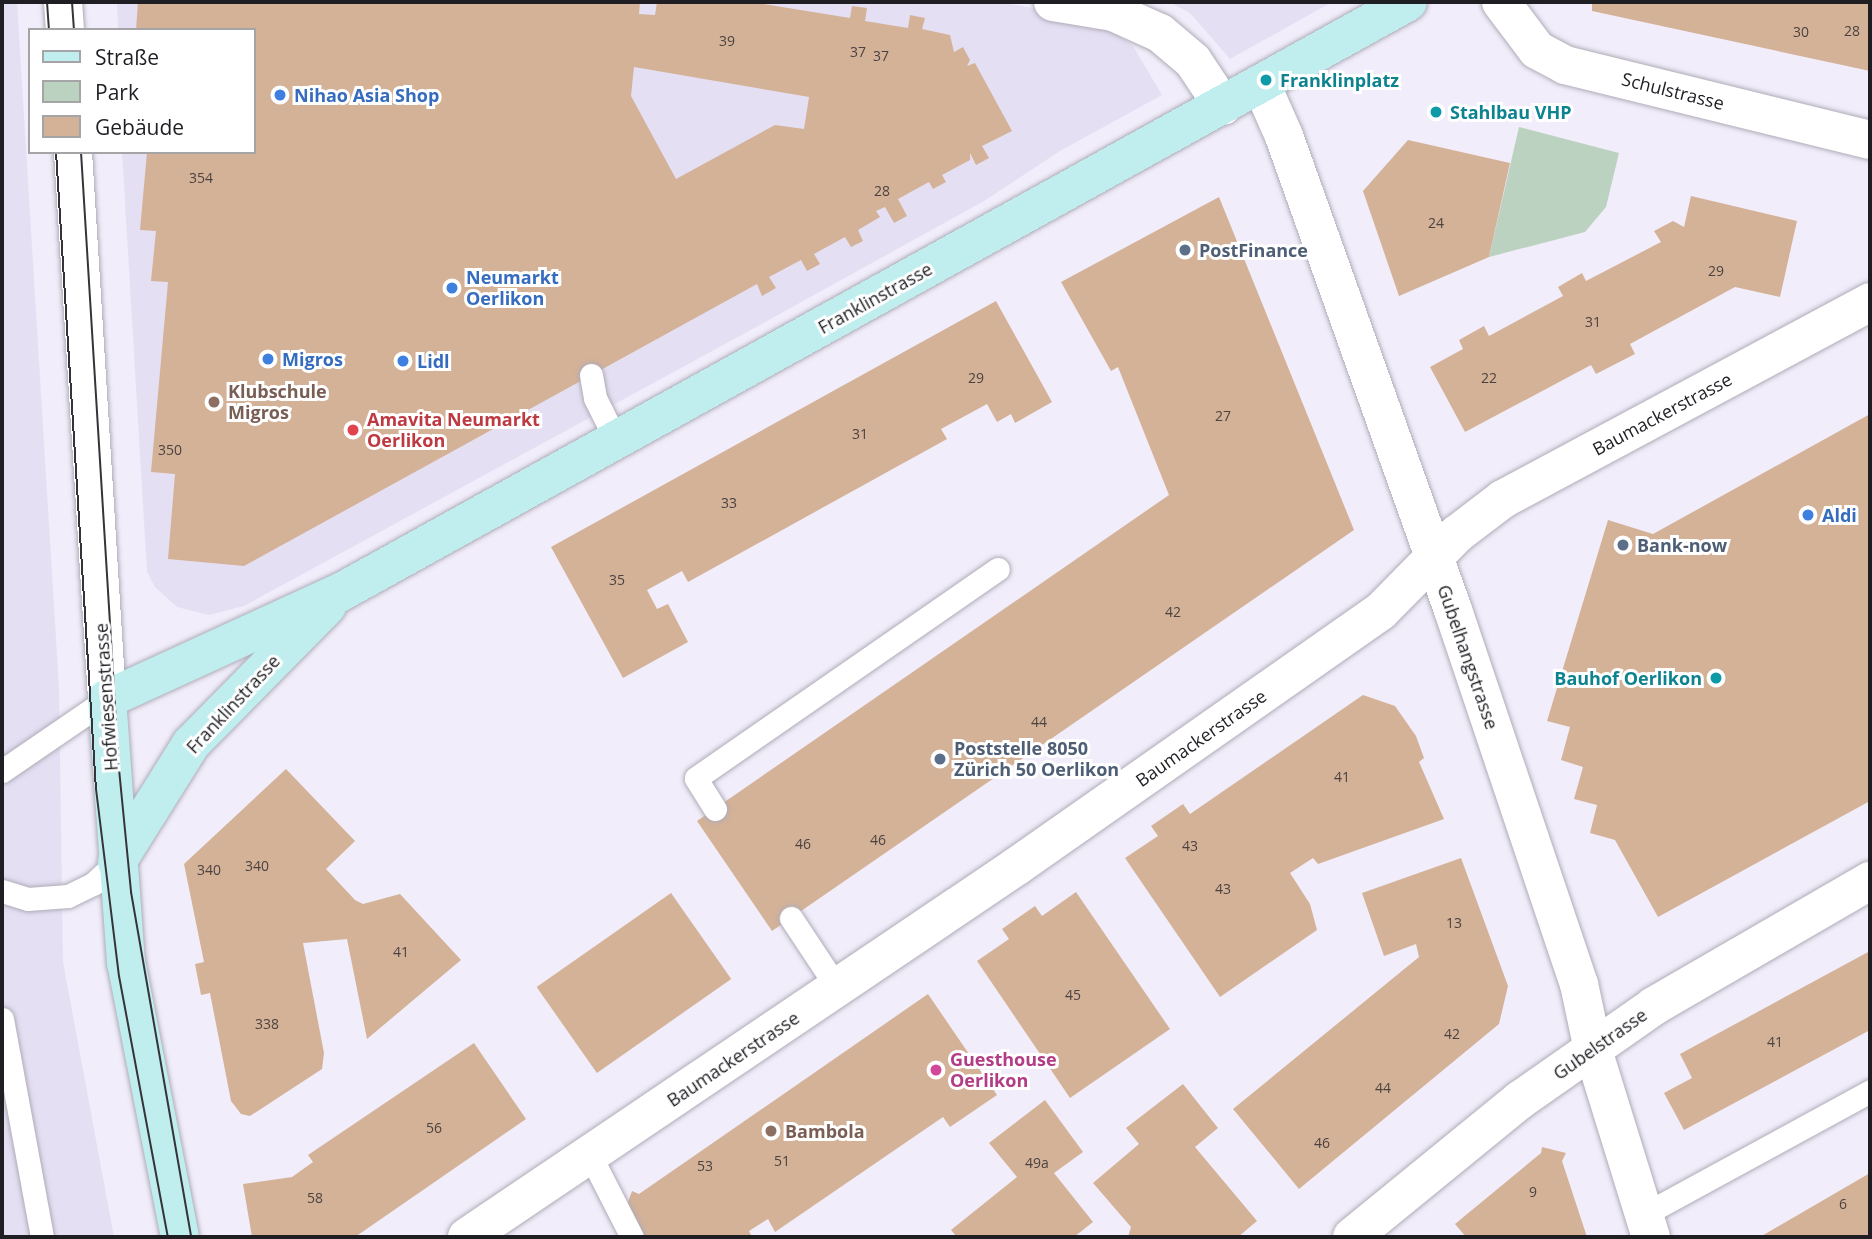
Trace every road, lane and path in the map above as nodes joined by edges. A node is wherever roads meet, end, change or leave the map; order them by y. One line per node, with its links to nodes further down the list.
1 (63, 2): 5 (street)
2 (1053, 2): 7 (street)
3 (1408, 2): 6 (street, Franklinstrasse)
4 (1501, 2): 8 (street, Schulstrasse)
5 (65, 28)
6 (1261, 84): 7 (street, Franklinstrasse); 13 (street, Gubelhangstrasse)
7 (1223, 106): 12 (street, Franklinstrasse)
8 (1870, 140)
9 (73, 154): 16 (street, Hofwiesenstrasse)
10 (1870, 302): 13 (street, Baumackerstrasse)
11 (591, 376): 12 (lane)
12 (616, 440): 15 (street, Franklinstrasse)
13 (1433, 558): 23 (street, Baumackerstrasse); 25 (street, Gubelhangstrasse)
14 (998, 569): 18 (lane)
15 (341, 592): 16 (street, Franklinstrasse); 19 (street, Franklinstrasse)
16 (107, 699): 17 (lane); 19 (street, Hofwiesenstrasse)
17 (2, 771)
18 (715, 809)
19 (117, 863): 21 (lane); 30 (street, Hofwiesenstrasse)
20 (1870, 881): 25 (street, Gubelstrasse)
21 (2, 891)
22 (791, 918): 23 (lane)
23 (838, 989): 27 (street, Baumackerstrasse)
24 (2, 1018): 29 (lane)
25 (1593, 1050): 28 (street, Gubelhangstrasse); 33 (street, Gubelstrasse)
26 (1870, 1091): 28 (lane)
27 (590, 1154): 31 (street, Baumackerstrasse); 32 (lane)
28 (1647, 1226)
29 (42, 1237)
30 (180, 1237)
31 (467, 1237)
32 (632, 1237)
33 (1352, 1237)

